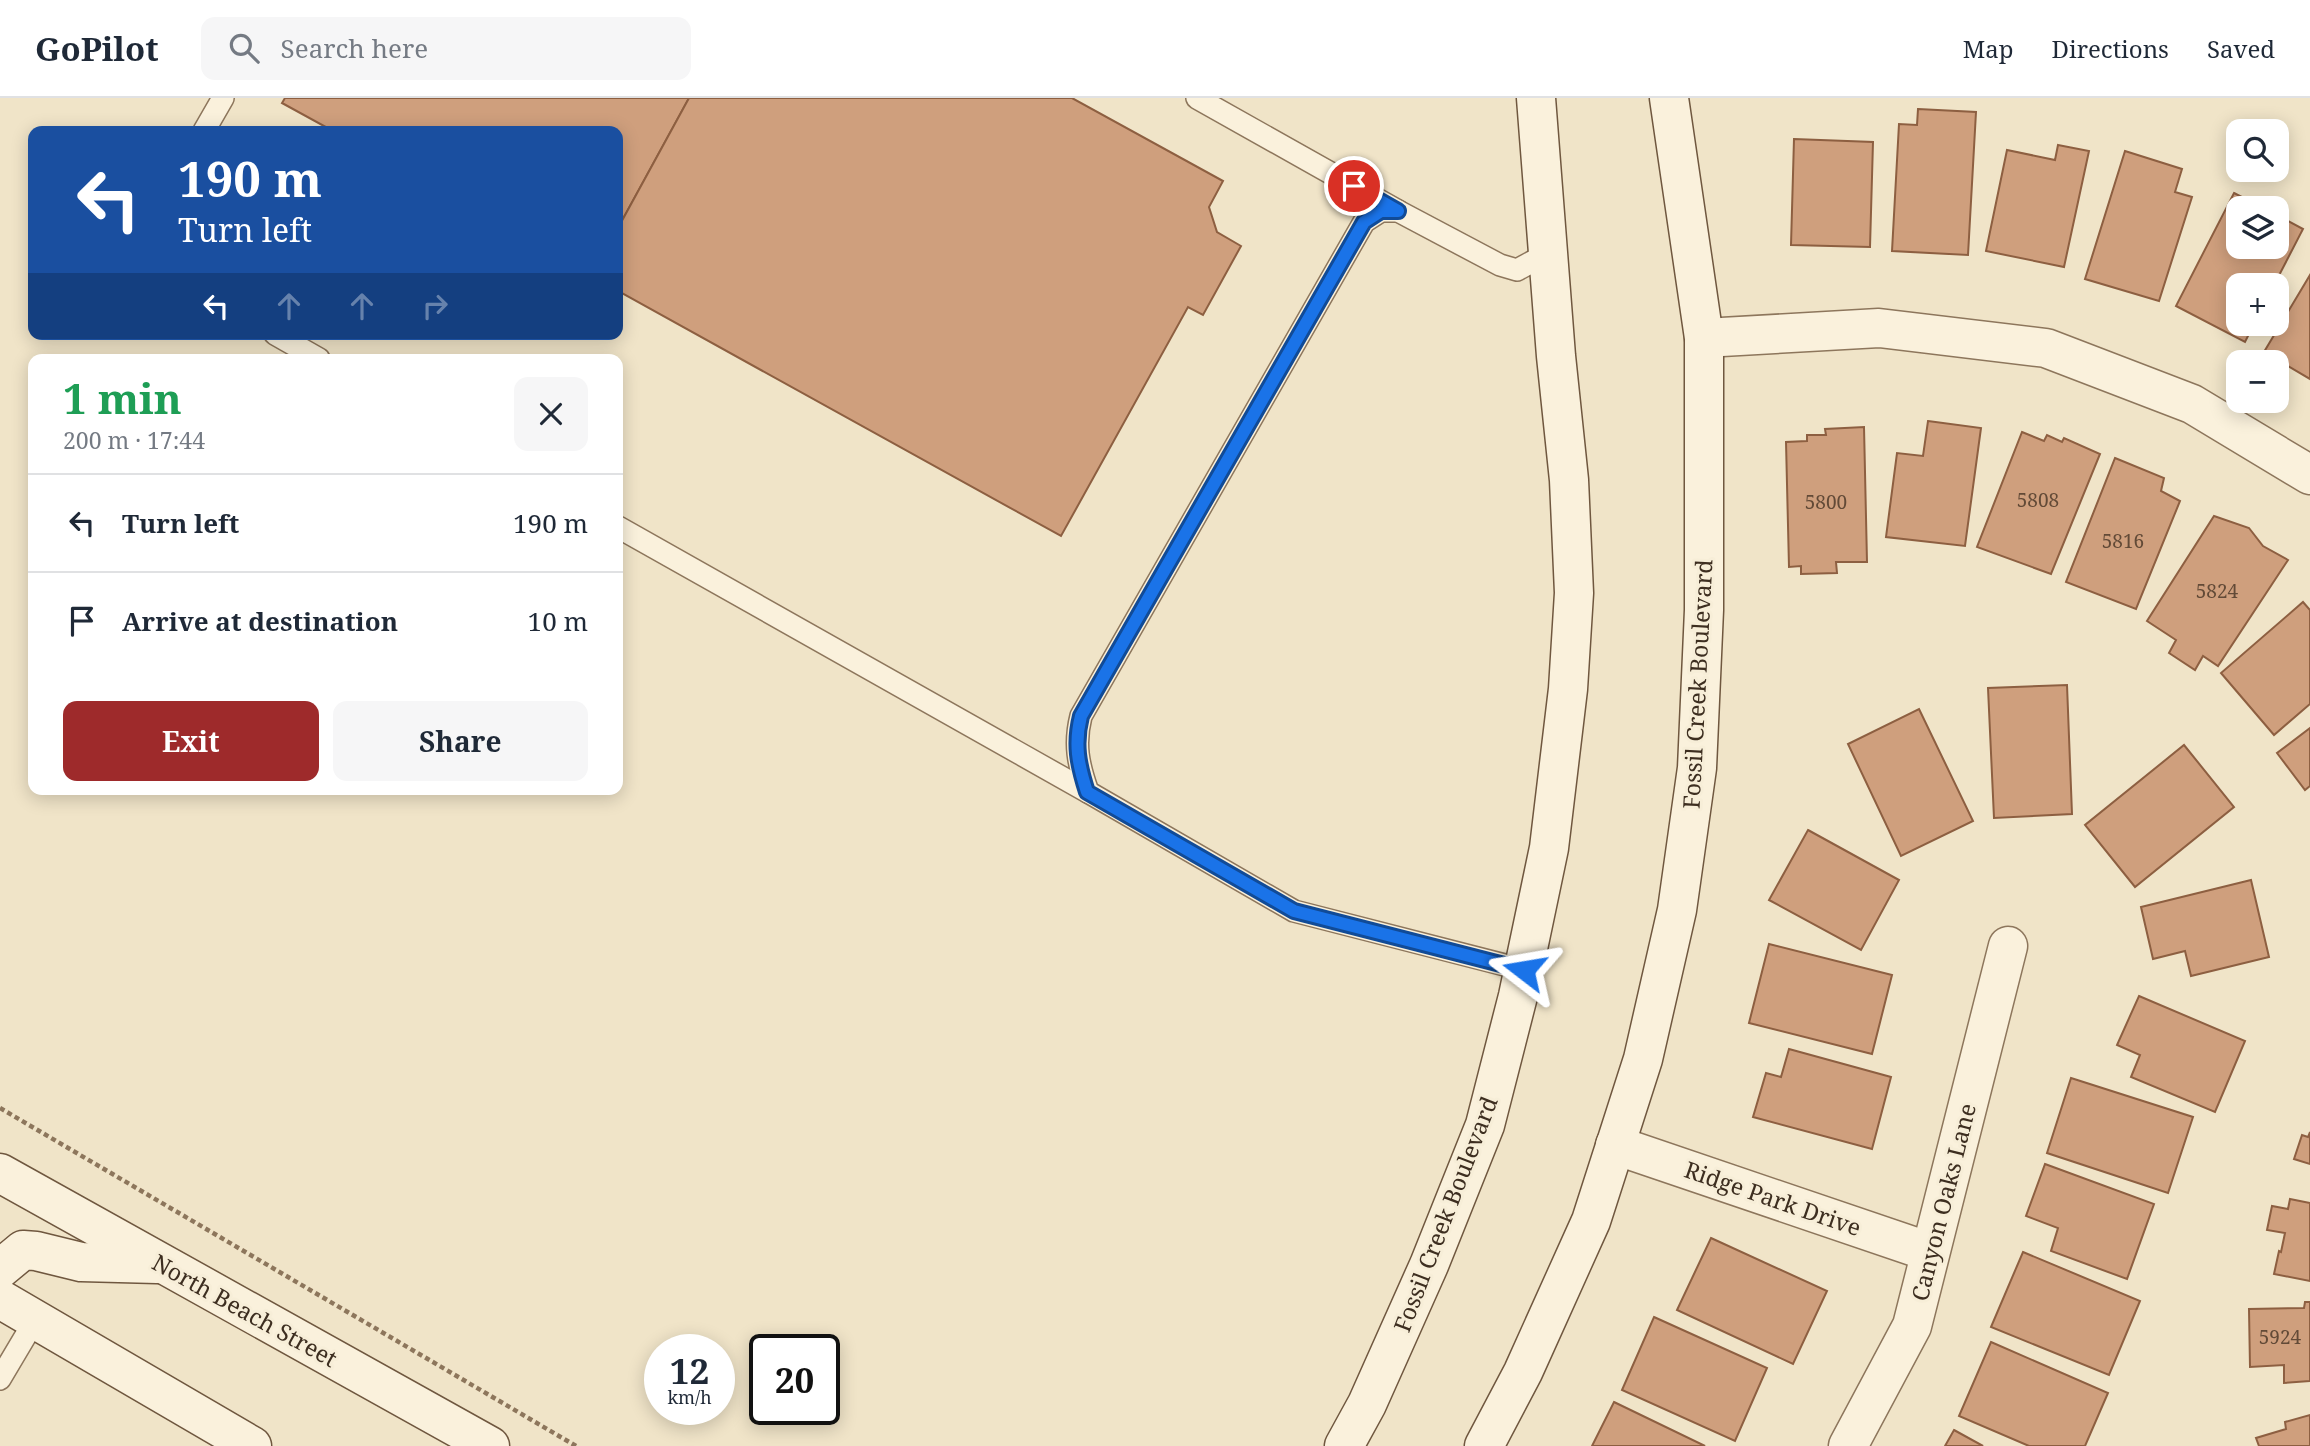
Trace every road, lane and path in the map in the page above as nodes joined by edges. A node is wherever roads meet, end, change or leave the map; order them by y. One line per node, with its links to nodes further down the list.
1 (223, 98): 5 (lane)
2 (1196, 98): 6 (lane)
3 (1536, 98): 7 (main road, Fossil Creek Boulevard)
4 (1670, 98): 8 (main road, Fossil Creek Boulevard)
5 (207, 126)
6 (1398, 211): 7 (lane); 13 (lane)
7 (1548, 253): 15 (main road, Fossil Creek Boulevard)
8 (1704, 338): 11 (main road); 17 (main road, Fossil Creek Boulevard)
9 (286, 340): 10 (lane)
10 (310, 354)
11 (2310, 475)
12 (623, 530): 13 (lane)
13 (1087, 792): 15 (lane)
14 (2008, 946): 19 (main road, Canyon Oaks Lane)
15 (1524, 970): 28 (main road, Fossil Creek Boulevard)
16 (0, 1108): 27 (path)
17 (1615, 1145): 19 (main road, Ridge Park Drive); 29 (main road, Fossil Creek Boulevard)
18 (0, 1173): 20 (main road, North Beach Street)
19 (1930, 1252): 30 (main road, Canyon Oaks Lane)
20 (162, 1264): 21 (main road); 26 (main road, North Beach Street)
21 (0, 1269)
22 (0, 1299): 23 (main road)
23 (36, 1320): 24 (lane); 25 (main road)
24 (0, 1379)
25 (253, 1446)
26 (490, 1446)
27 (576, 1446)
28 (1344, 1446)
29 (1484, 1446)
30 (1848, 1446)

